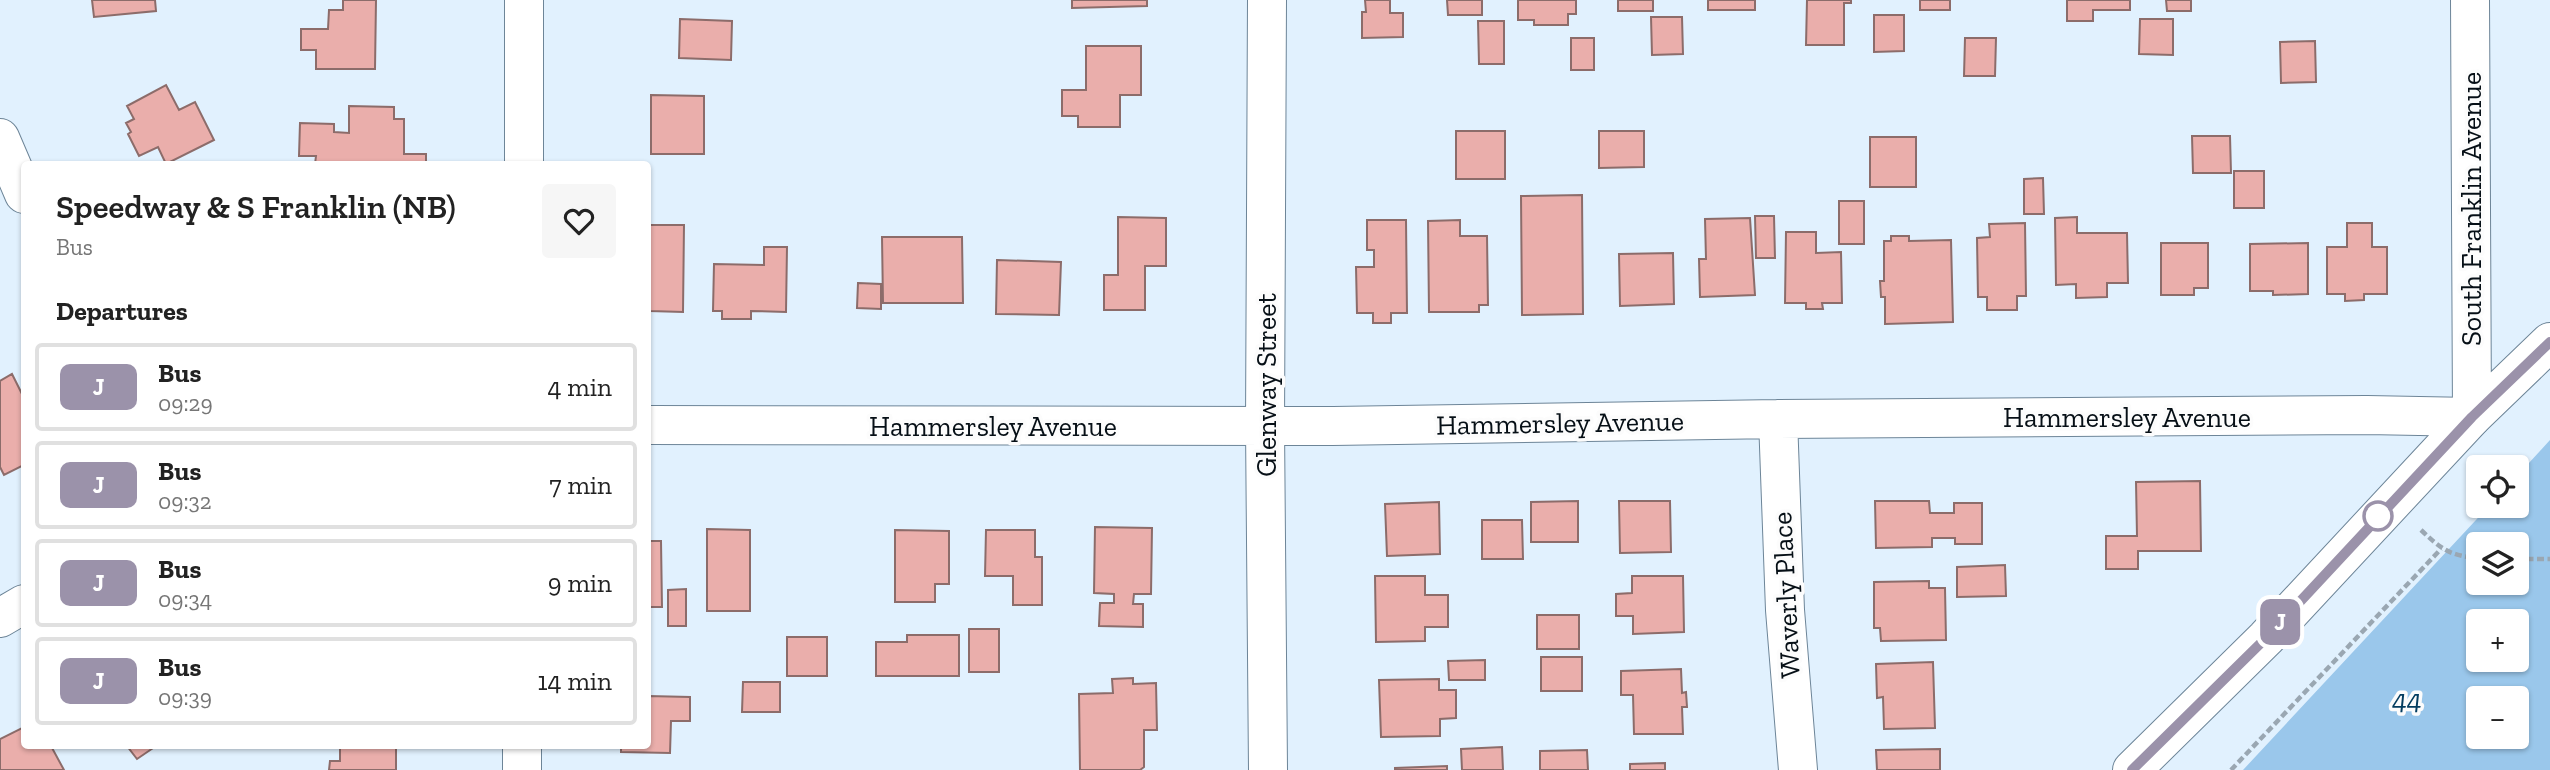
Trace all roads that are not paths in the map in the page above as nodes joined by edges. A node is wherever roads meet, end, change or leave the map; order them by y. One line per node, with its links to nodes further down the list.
1 (524, 0): 5 (street)
2 (1267, 0): 11 (street, Glenway Street)
3 (2470, 0): 8 (street, South Franklin Avenue)
4 (0, 138): 6 (street)
5 (524, 161)
6 (21, 187)
7 (2550, 342): 8 (street)
8 (2472, 417): 9 (street, Hammersley Avenue); 18 (street)
9 (1778, 419): 11 (street, Hammersley Avenue); 17 (street, Waverly Place)
10 (651, 425): 11 (street, Hammersley Avenue)
11 (1265, 426): 16 (street, Glenway Street)
12 (21, 606): 13 (street)
13 (0, 618)
14 (522, 749): 15 (street)
15 (522, 770)
16 (1268, 770)
17 (1798, 770)
18 (2132, 770)

